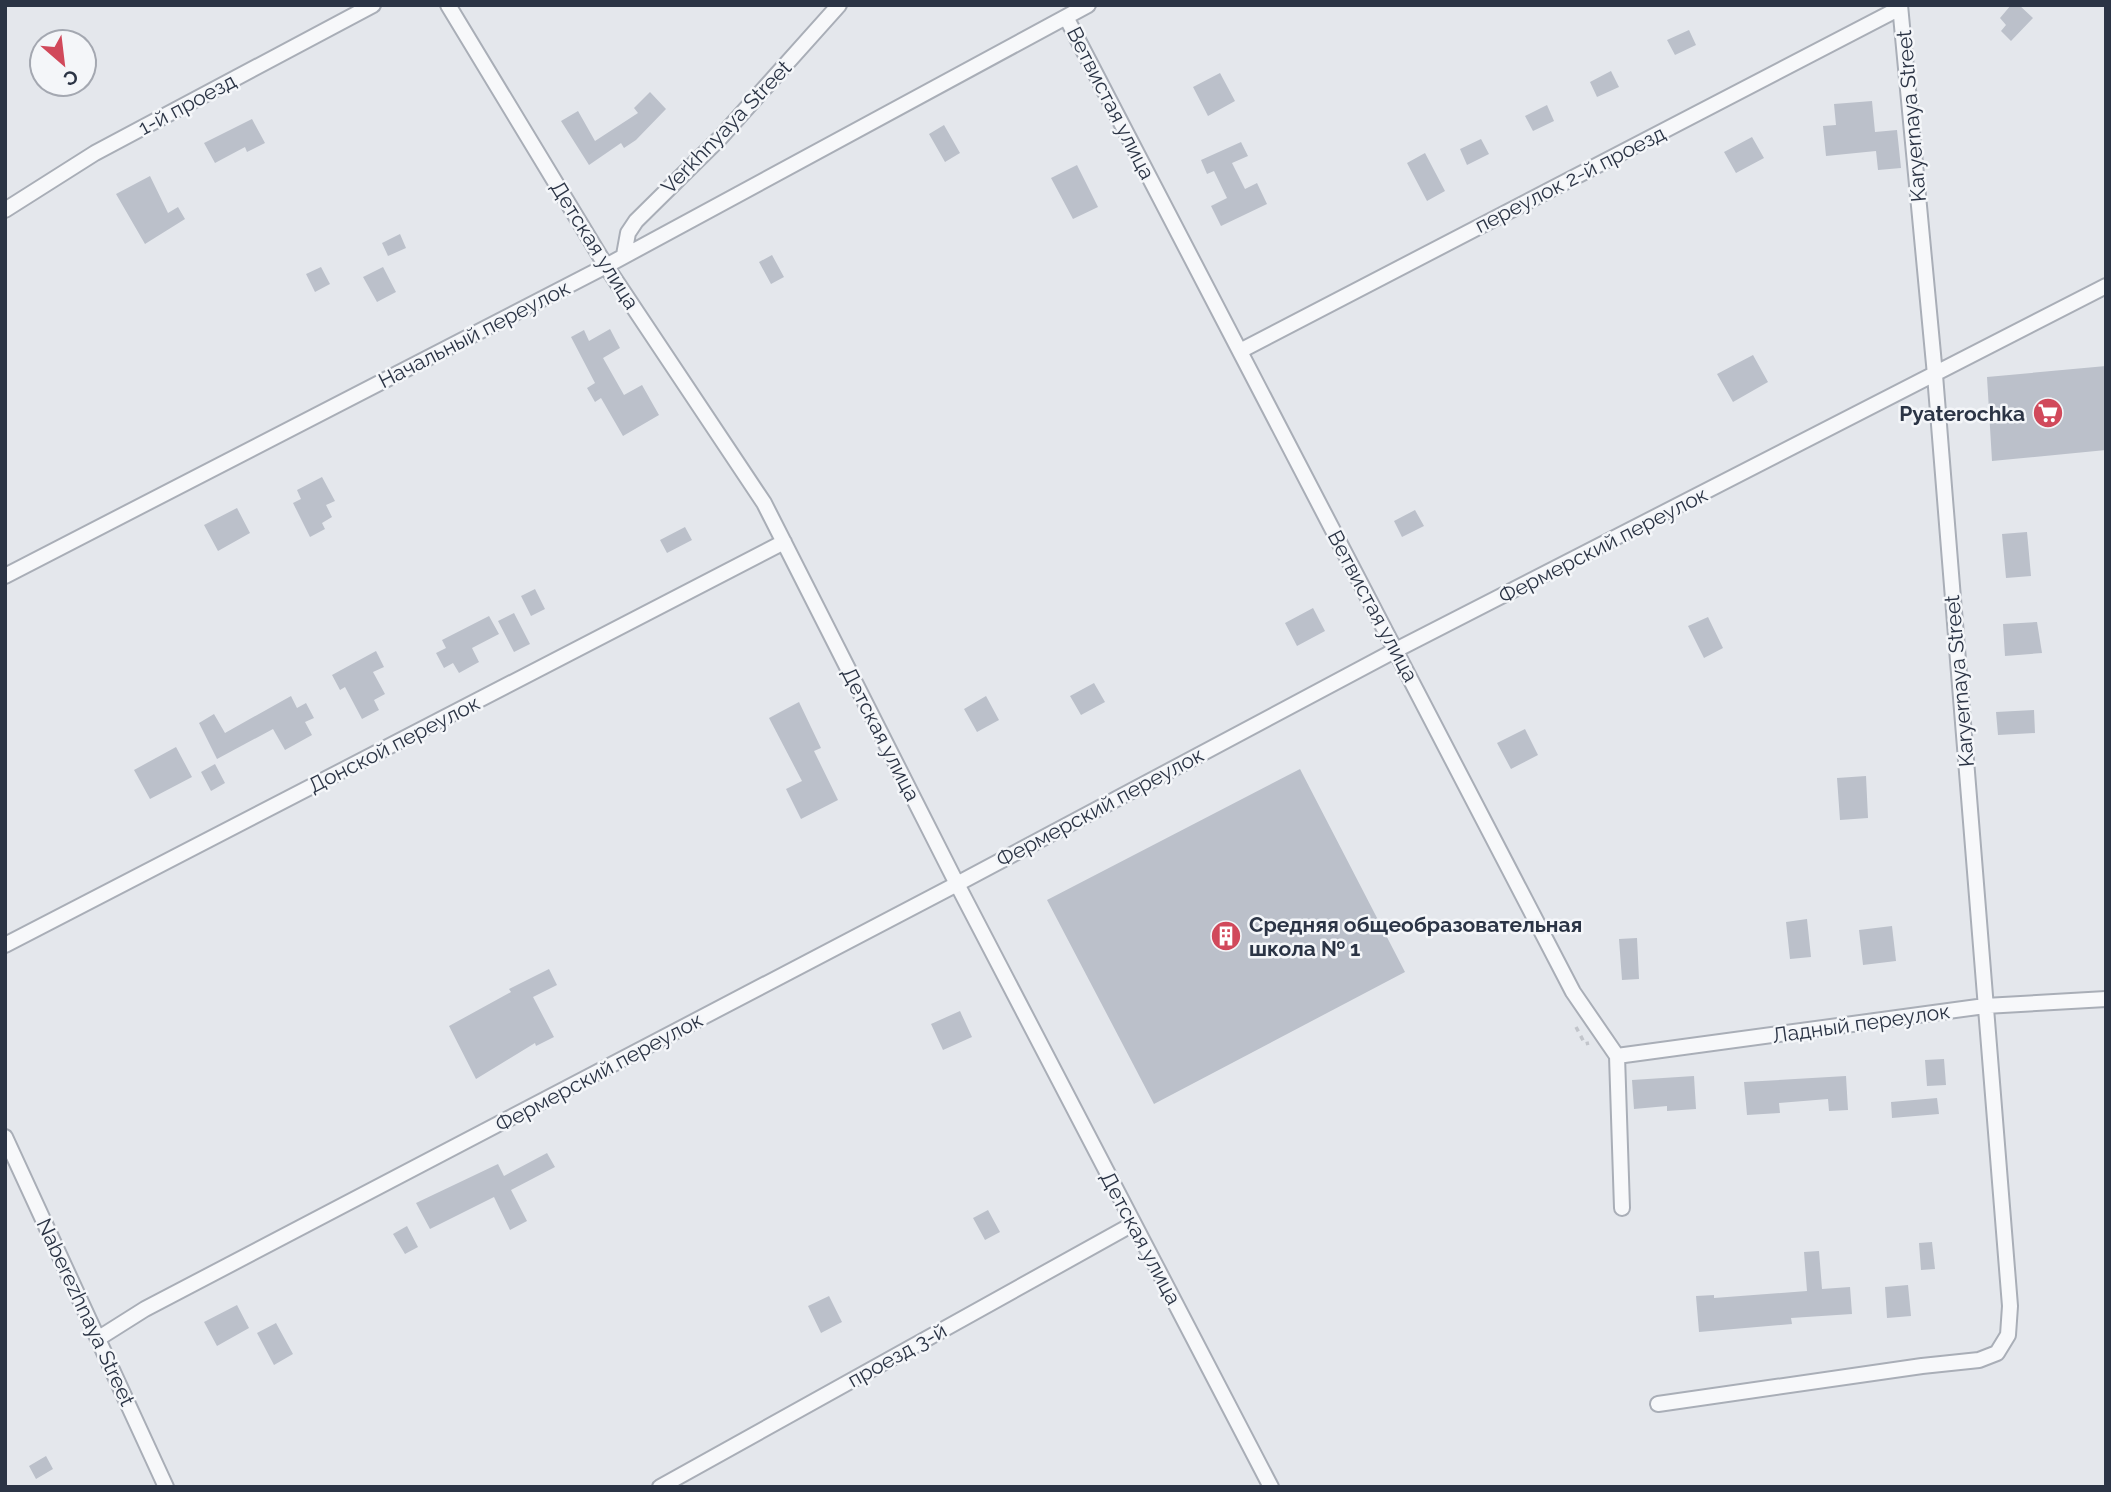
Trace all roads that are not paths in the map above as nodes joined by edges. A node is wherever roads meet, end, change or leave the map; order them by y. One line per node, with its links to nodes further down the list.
1 (373, 5): 7 (street, 1-й проезд)
2 (448, 5): 9 (street, Детская улица)
3 (839, 5): 8 (street, Verkhnyaya Street)
4 (1088, 5): 6 (street, Начальный переулок)
5 (1900, 6): 11 (street, переулок 2-й проезд); 12 (street, Karyernaya Street)
6 (1066, 17): 8 (street, Начальный переулок); 11 (street, Ветвистая улица)
7 (5, 210)
8 (624, 255): 9 (street, Начальный переулок)
9 (606, 266): 13 (street, Детская улица); 14 (street, Начальный переулок)
10 (2106, 286): 12 (street, Фермерский переулок)
11 (1240, 351): 15 (street, Ветвистая улица)
12 (1935, 374): 15 (street, Фермерский переулок); 19 (street, Karyernaya Street)
13 (784, 542): 16 (street, Детская улица); 17 (street, Донской переулок)
14 (5, 576)
15 (1396, 650): 16 (street, Фермерский переулок); 20 (street, Ветвистая улица)
16 (957, 884): 23 (street, Детская улица); 24 (street, Фермерский переулок)
17 (5, 945)
18 (2106, 999): 19 (street, Ладный переулок)
19 (1985, 1006): 20 (street, Ладный переулок); 25 (street, Karyernaya Street)
20 (1616, 1056): 22 (street, Ветвистая улица)
21 (5, 1137): 24 (street, Naberezhnaya Street)
22 (1622, 1208)
23 (1133, 1224): 27 (street, проезд 3-й); 28 (street, Детская улица)
24 (99, 1338): 26 (street, Naberezhnaya Street)
25 (1658, 1404)
26 (166, 1487)
27 (660, 1487)
28 (1271, 1487)

